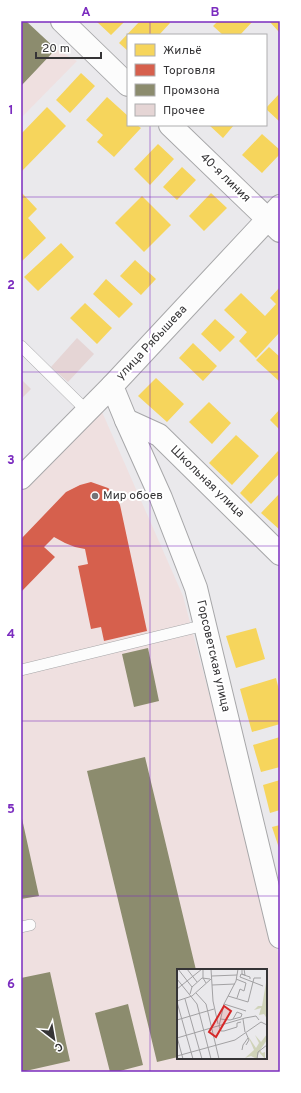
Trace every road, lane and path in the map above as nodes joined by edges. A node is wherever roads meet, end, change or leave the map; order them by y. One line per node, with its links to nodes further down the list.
1 (62, 21): 2 (street)
2 (127, 83)
3 (171, 126): 4 (street, 40-я линия)
4 (276, 218): 6 (street, улица Рябышева)
5 (21, 346): 7 (lane)
6 (112, 386): 7 (street, улица Рябышева); 8 (street, Горсоветская улица)
7 (87, 411): 9 (street, улица Рябышева)
8 (126, 420): 10 (street, Школьная улица); 11 (street, Горсоветская улица)
9 (21, 478)
10 (280, 554)
11 (205, 625): 12 (lane); 13 (street, Горсоветская улица)
12 (21, 670)
13 (280, 937)

